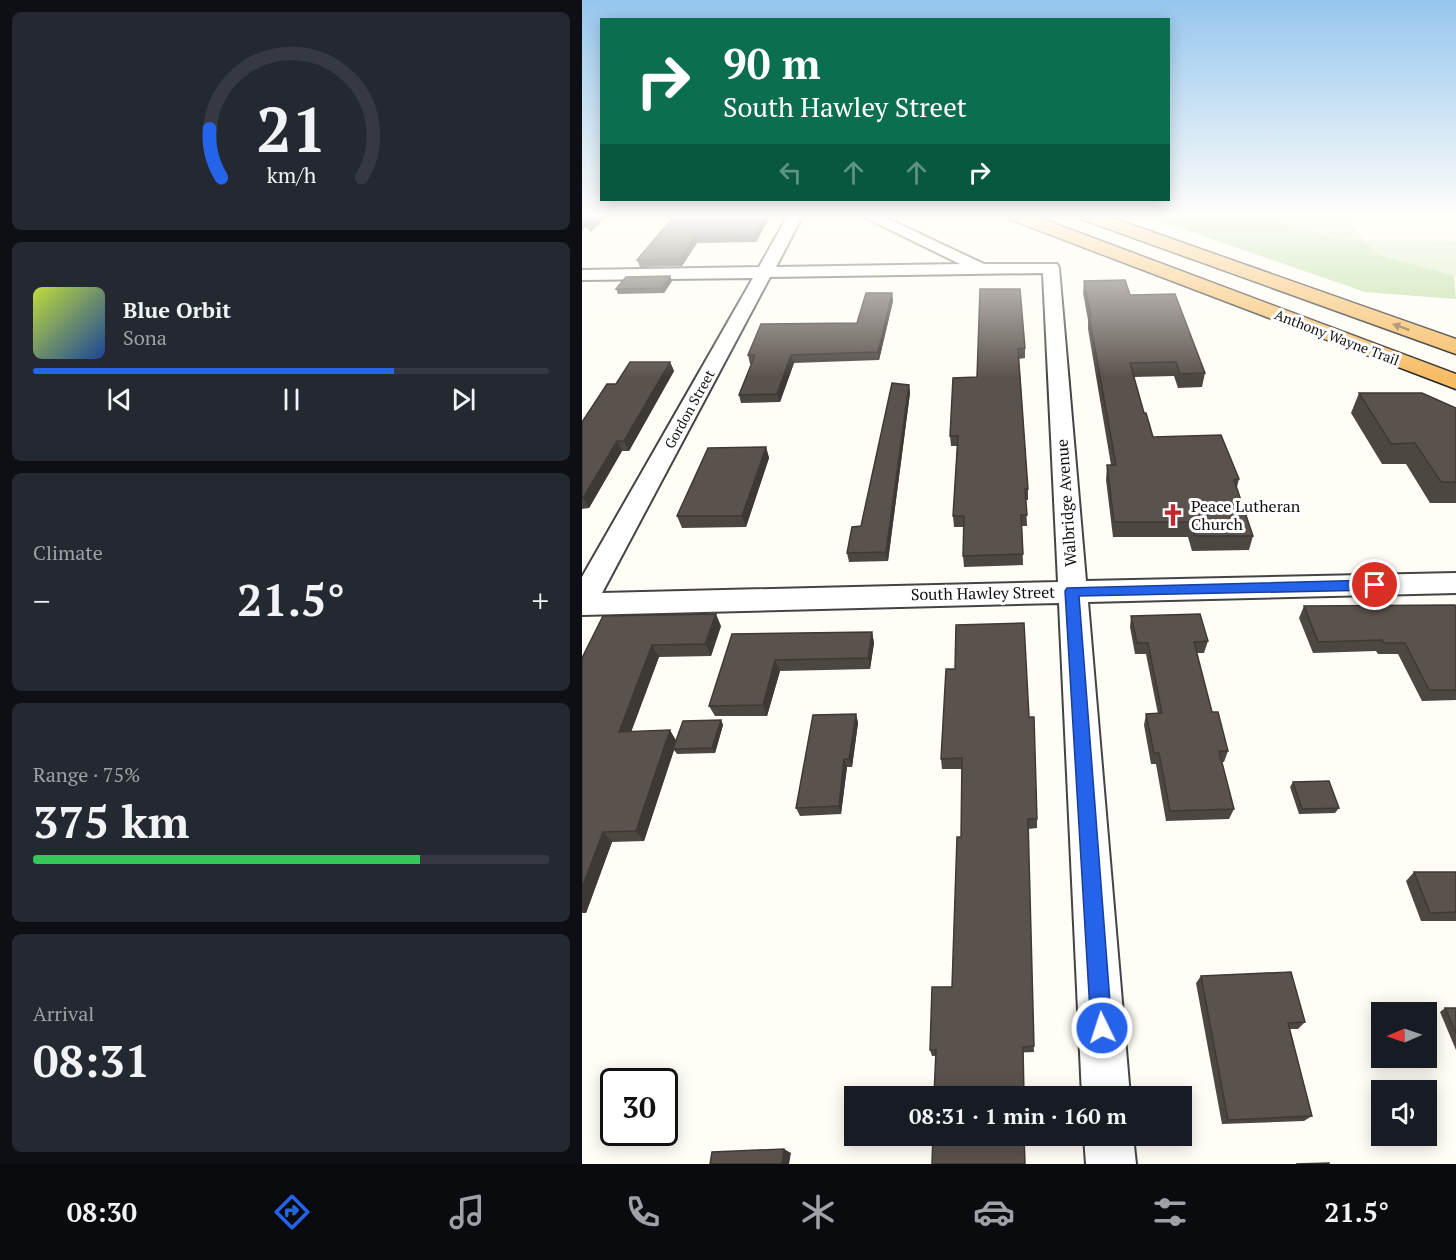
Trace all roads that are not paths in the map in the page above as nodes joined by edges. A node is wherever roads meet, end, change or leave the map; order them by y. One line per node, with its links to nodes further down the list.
1 (766, 269): 6 (street, Gordon Street)
2 (961, 269): 6 (street)
3 (1051, 269): 13 (street, Walbridge Avenue)
4 (1158, 269): 9 (highway, Anthony Wayne Trail)
5 (1239, 269): 8 (highway, Anthony Wayne Trail, one-way to 5)
6 (765, 272): 7 (street); 14 (street, Gordon Street)
7 (582, 275)
8 (1456, 347)
9 (1402, 362): 10 (highway); 11 (highway, Anthony Wayne Trail)
10 (1456, 371)
11 (1456, 382)
12 (1456, 583): 13 (street, South Hawley Street)
13 (1072, 591): 14 (street, South Hawley Street); 15 (street, Walbridge Avenue)
14 (582, 603)
15 (1105, 1086)
16 (1110, 1146): 17 (street)
17 (1111, 1164)

